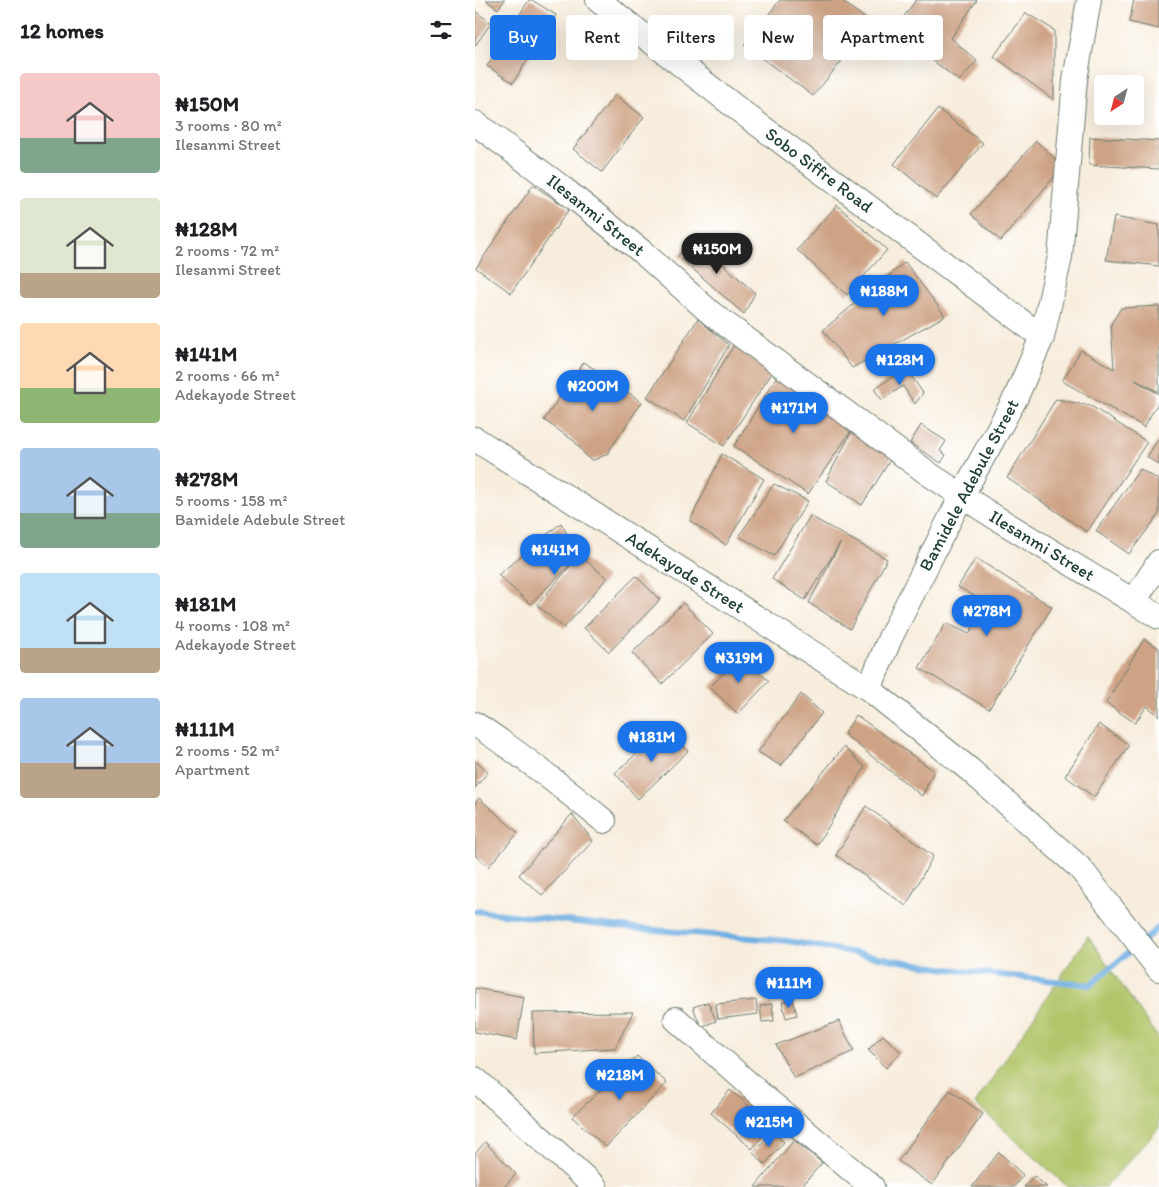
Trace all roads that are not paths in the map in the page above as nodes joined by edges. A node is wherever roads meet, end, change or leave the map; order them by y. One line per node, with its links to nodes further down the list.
1 (598, 0): 4 (street, Sobo Siffre Road)
2 (1089, 0): 4 (street, Bamidele Adebule Street)
3 (475, 123): 6 (street, Ilesanmi Street)
4 (1043, 337): 6 (street, Bamidele Adebule Street)
5 (475, 439): 10 (street, Adekayode Street)
6 (962, 495): 8 (street, Ilesanmi Street); 10 (street, Bamidele Adebule Street)
7 (1159, 562): 8 (street)
8 (1134, 601): 9 (street, Ilesanmi Street)
9 (1159, 617)
10 (869, 689): 13 (street)
11 (475, 724): 12 (street)
12 (604, 822)
13 (1159, 969)
14 (676, 1019): 17 (street)
15 (475, 1079): 16 (street)
16 (595, 1187)
17 (872, 1187)

